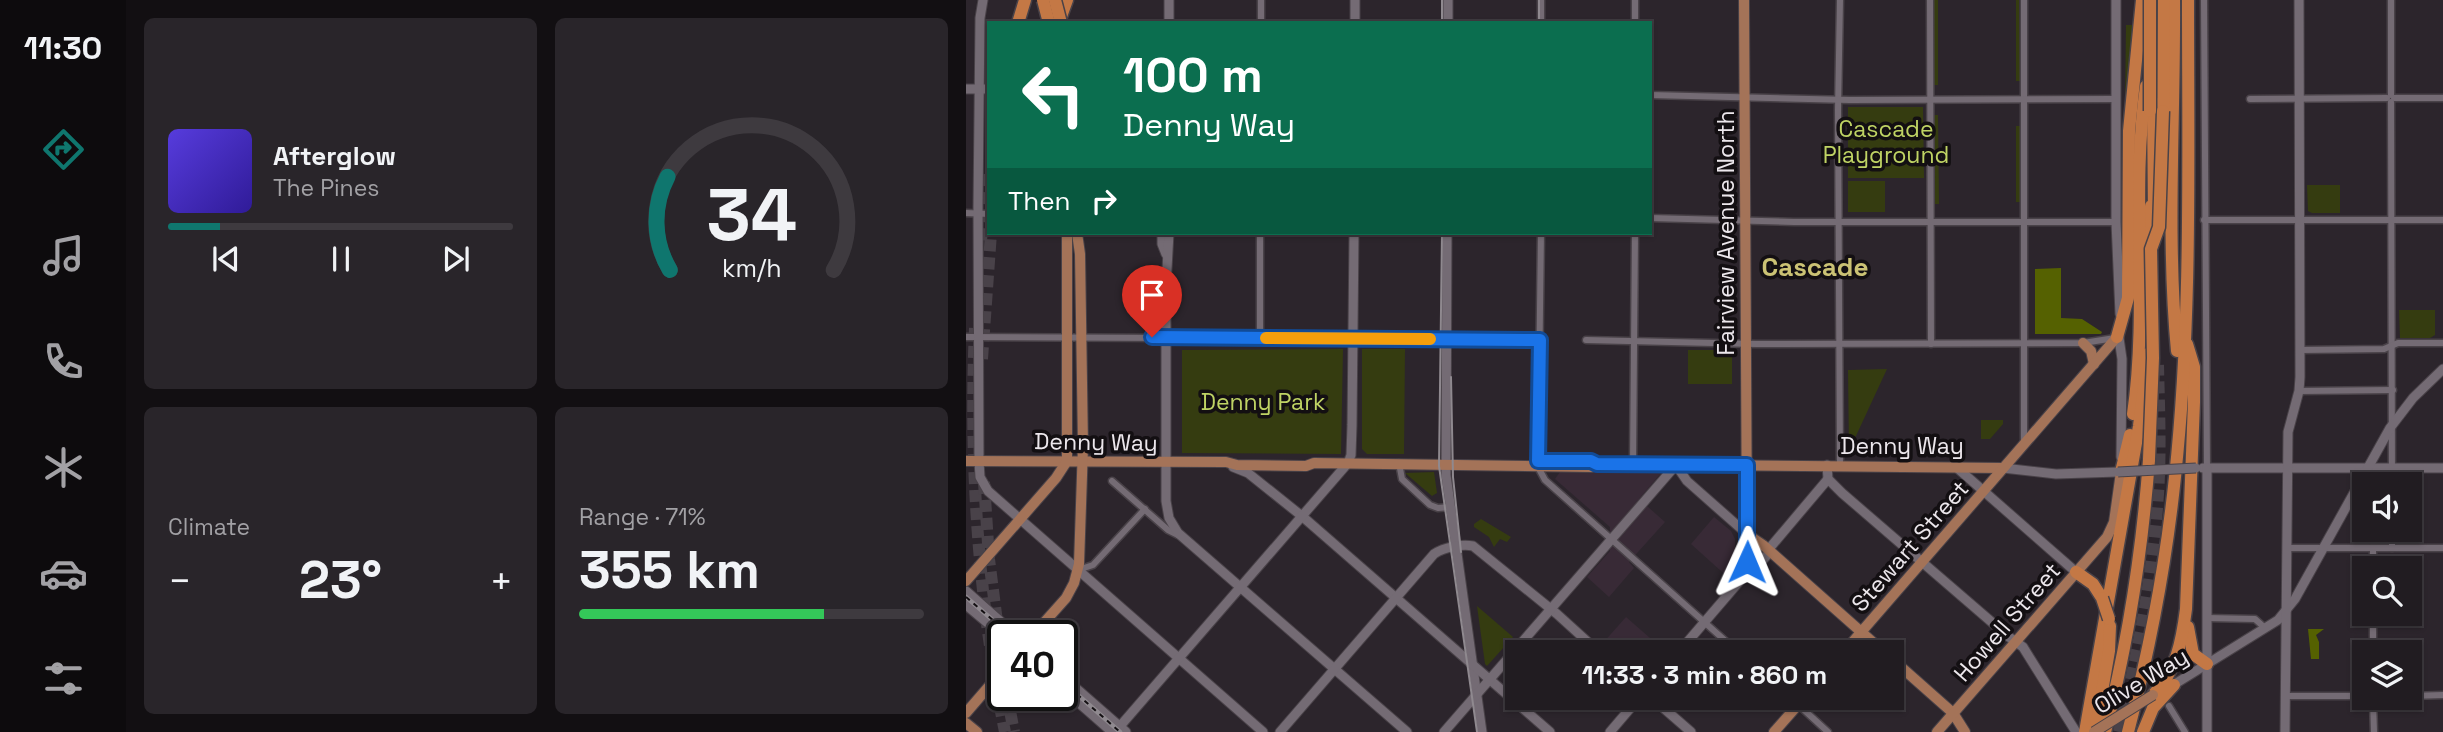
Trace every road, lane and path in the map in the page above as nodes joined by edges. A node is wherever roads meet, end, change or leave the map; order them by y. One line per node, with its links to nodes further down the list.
1 (983, 0): 40 (main road)
2 (1017, 0): 26 (highway)
3 (1025, 0): 27 (highway)
4 (1043, 0): 28 (highway, bridge)
5 (1055, 0): 29 (highway); 30 (highway, bridge)
6 (1067, 0): 31 (highway)
7 (1169, 0): 32 (main road)
8 (1261, 0): 33 (street)
9 (1355, 0): 34 (main road)
10 (1448, 0): 35 (main road)
11 (1541, 0): 36 (street)
12 (1635, 0): 37 (street)
13 (1744, 0): 42 (main road, Fairview Avenue North)
14 (1840, 0): 50 (street)
15 (1930, 0): 46 (street)
16 (2024, 0): 47 (street)
17 (2116, 0): 48 (main road)
18 (2142, 0): 82 (highway)
19 (2151, 0): 38 (highway); 73 (highway, bridge)
20 (2164, 0): 73 (highway, bridge)
21 (2174, 0): 103 (highway)
22 (2188, 0): 77 (highway)
23 (2204, 0): 58 (street)
24 (2299, 0): 43 (main road)
25 (2391, 0): 44 (street)
26 (1016, 21)
27 (1017, 21)
28 (1047, 21)
29 (1048, 21)
30 (1060, 21)
31 (1061, 21)
32 (1169, 21)
33 (1261, 21)
34 (1355, 21)
35 (1448, 21)
36 (1541, 21)
37 (1635, 21)
38 (2152, 42): 75 (highway); 76 (highway)
39 (966, 89): 40 (main road)
40 (984, 89): 52 (main road)
41 (1652, 95): 42 (street)
42 (1744, 96): 50 (street); 55 (main road, Fairview Avenue North)
43 (2299, 98): 44 (street); 49 (street); 56 (main road)
44 (2391, 98): 45 (street); 57 (street)
45 (2443, 98)
46 (1930, 99): 47 (street); 50 (street); 61 (street)
47 (2024, 99): 48 (street); 62 (street)
48 (2116, 99): 63 (main road)
49 (2250, 99)
50 (1838, 100): 60 (street)
51 (966, 213): 52 (street)
52 (978, 214): 53 (street); 79 (main road)
53 (987, 214)
54 (1652, 218): 55 (street)
55 (1744, 219): 60 (street); 90 (main road, Fairview Avenue North)
56 (2299, 219): 57 (street); 58 (street); 97 (main road)
57 (2392, 219): 59 (street); 96 (street)
58 (2203, 220): 125 (street)
59 (2443, 220)
60 (1840, 222): 61 (street); 93 (street)
61 (1931, 222): 62 (street); 94 (street)
62 (2024, 222): 63 (street); 95 (street)
63 (2116, 222): 82 (main road)
64 (1067, 235): 83 (main road)
65 (1077, 235): 80 (main road)
66 (1163, 235): 74 (main road)
67 (1169, 235): 74 (main road)
68 (1260, 235): 84 (street)
69 (1354, 235): 85 (main road)
70 (1447, 235): 86 (main road)
71 (1541, 235): 87 (street)
72 (1635, 235): 89 (street)
73 (2151, 249): 219 (highway, bridge)
74 (1166, 254): 81 (main road)
75 (2139, 294): 82 (highway); 130 (highway)
76 (2155, 299): 99 (highway); 217 (highway)
77 (2184, 332): 103 (highway); 161 (highway)
78 (966, 337): 79 (street)
79 (978, 337): 83 (street); 107 (main road)
80 (1081, 337): 81 (street); 83 (street); 109 (main road)
81 (1166, 337): 84 (street); 110 (main road)
82 (2117, 337): 91 (street); 98 (main road, Stewart Street); 130 (main road)
83 (1068, 338): 108 (main road)
84 (1260, 338): 85 (street)
85 (1353, 339): 86 (street); 113 (main road)
86 (1447, 340): 87 (street); 115 (main road)
87 (1540, 340): 116 (street)
88 (1586, 340): 89 (street)
89 (1634, 340): 90 (street); 117 (street)
90 (1745, 343): 93 (street); 120 (main road, Fairview Avenue North)
91 (2083, 343): 95 (street); 98 (main road)
92 (2443, 343): 96 (street)
93 (1840, 344): 94 (street); 122 (street)
94 (1931, 344): 95 (street)
95 (2024, 344): 105 (street)
96 (2393, 346): 97 (street); 101 (street)
97 (2300, 350): 102 (main road)
98 (2094, 364): 105 (main road, Stewart Street)
99 (2158, 364)
100 (2443, 369): 104 (main road)
101 (2393, 390): 102 (street); 104 (street)
102 (2299, 391): 126 (main road)
103 (2181, 400): 220 (highway)
104 (2393, 424): 127 (main road); 128 (street)
105 (2024, 444): 124 (main road, Stewart Street)
106 (966, 461): 107 (main road, Denny Way)
107 (979, 461): 108 (main road, Denny Way); 139 (main road)
108 (1067, 461): 109 (main road, Denny Way); 139 (main road)
109 (1081, 461): 110 (main road, Denny Way); 153 (main road)
110 (1166, 462): 111 (main road, Denny Way); 141 (main road)
111 (1226, 462): 112 (main road, Denny Way); 118 (main road, Denny Way); 134 (main road)
112 (1314, 463): 113 (main road, Denny Way); 118 (main road, Denny Way)
113 (1348, 463): 114 (main road, Denny Way); 138 (main road)
114 (1399, 463): 115 (main road, Denny Way); 136 (street)
115 (1446, 464): 116 (main road, Denny Way); 136 (main road)
116 (1538, 464): 117 (main road, Denny Way); 142 (street)
117 (1633, 464): 119 (main road, Denny Way)
118 (1255, 465): 134 (main road)
119 (1676, 465): 120 (main road, Denny Way); 140 (main road); 142 (main road)
120 (1747, 465): 121 (main road, Denny Way); 140 (main road, Fairview Avenue North)
121 (1827, 465): 122 (main road, Denny Way); 132 (main road)
122 (1840, 465): 123 (main road, Denny Way)
123 (1955, 466): 124 (main road, Denny Way); 135 (main road)
124 (2003, 468): 125 (main road, Denny Way, bridge); 135 (main road, Stewart Street)
125 (2207, 468): 126 (main road, Denny Way); 164 (main road)
126 (2288, 468): 127 (main road, Denny Way); 145 (main road)
127 (2368, 468): 128 (main road, Denny Way); 146 (main road)
128 (2392, 468): 129 (main road, Denny Way); 131 (street)
129 (2443, 468)
130 (2120, 472): 154 (main road, Howell Street)
131 (2392, 472)
132 (1828, 479): 150 (main road); 152 (main road)
133 (1112, 481): 137 (street)
134 (1260, 482): 138 (main road)
135 (1984, 490): 152 (main road, Stewart Street); 154 (main road)
136 (1451, 507): 144 (main road)
137 (1145, 509): 141 (street); 153 (street)
138 (1303, 517): 157 (main road); 159 (main road)
139 (1020, 519): 153 (main road); 156 (main road)
140 (1747, 534): 150 (main road); 155 (main road)
141 (1183, 537): 157 (main road)
142 (1612, 540): 162 (main road); 167 (street)
143 (2392, 542): 148 (street)
144 (1457, 546): 159 (main road); 162 (main road); 178 (main road)
145 (2287, 548): 146 (street); 163 (main road)
146 (2324, 548): 147 (street); 163 (main road)
147 (2373, 548): 148 (street); 151 (street)
148 (2392, 548): 149 (street)
149 (2443, 548)
150 (1770, 554): 155 (main road); 170 (main road)
151 (2373, 556)
152 (1921, 562): 170 (main road, Stewart Street); 176 (main road)
153 (1078, 570): 166 (main road); 177 (main road)
154 (2076, 572): 176 (main road, Howell Street); 218 (highway, bridge)
155 (1744, 576): 167 (main road)
156 (966, 581)
157 (1241, 587): 177 (main road); 180 (main road)
158 (966, 591): 165 (main road)
159 (1397, 598): 178 (main road); 180 (main road)
160 (966, 605): 168 (main road)
161 (2186, 609): 179 (highway); 187 (highway)
162 (1550, 610): 171 (main road); 182 (main road)
163 (2286, 612): 169 (main road, Olive Way); 189 (main road)
164 (2207, 618): 169 (street); 179 (main road)
165 (999, 620)
166 (1046, 620)
167 (1706, 622): 172 (main road); 173 (street)
168 (987, 623)
169 (2265, 628): 179 (main road, Olive Way)
170 (1861, 632): 174 (main road, Stewart Street); 175 (main road)
171 (1588, 640)
172 (1690, 640)
173 (1725, 640)
174 (1854, 640)
175 (1870, 640)
176 (2015, 642): 200 (main road, Howell Street); 216 (main road)
177 (1179, 659): 202 (main road); 204 (main road)
178 (1473, 664): 182 (main road); 186 (main road)
179 (2207, 664): 183 (main road, Olive Way); 223 (main road)
180 (1334, 669): 205 (main road); 206 (main road)
181 (1904, 670): 200 (main road)
182 (1490, 679): 186 (main road); 209 (main road)
183 (2174, 685): 187 (main road, Olive Way); 221 (highway)
184 (987, 689): 199 (main road)
185 (1078, 692): 202 (main road)
186 (1477, 694): 207 (main road); 208 (main road)
187 (2153, 695): 218 (main road, Olive Way, bridge)
188 (2443, 695): 191 (street)
189 (2285, 696): 190 (street); 224 (main road)
190 (2352, 696)
191 (2422, 696)
192 (1078, 700): 202 (main road)
193 (2169, 706): 222 (street)
194 (1629, 710): 210 (main road)
195 (1665, 710): 211 (main road)
196 (1790, 710): 212 (main road)
197 (1807, 710): 213 (street)
198 (2373, 710): 225 (street)
199 (966, 713)
200 (1953, 713): 214 (main road, Howell Street); 215 (main road)
201 (966, 723): 203 (main road)
202 (1118, 731)
203 (977, 732)
204 (1263, 732)
205 (1280, 732)
206 (1406, 732)
207 (1444, 732)
208 (1482, 732)
209 (1550, 732)
210 (1610, 732)
211 (1690, 732)
212 (1774, 732)
213 (1828, 732)
214 (1937, 732)
215 (1965, 732)
216 (2076, 732)
217 (2085, 732)
218 (2095, 732)
219 (2105, 732)
220 (2128, 732)
221 (2143, 732)
222 (2185, 732)
223 (2207, 732)
224 (2285, 732)
225 (2374, 732)

